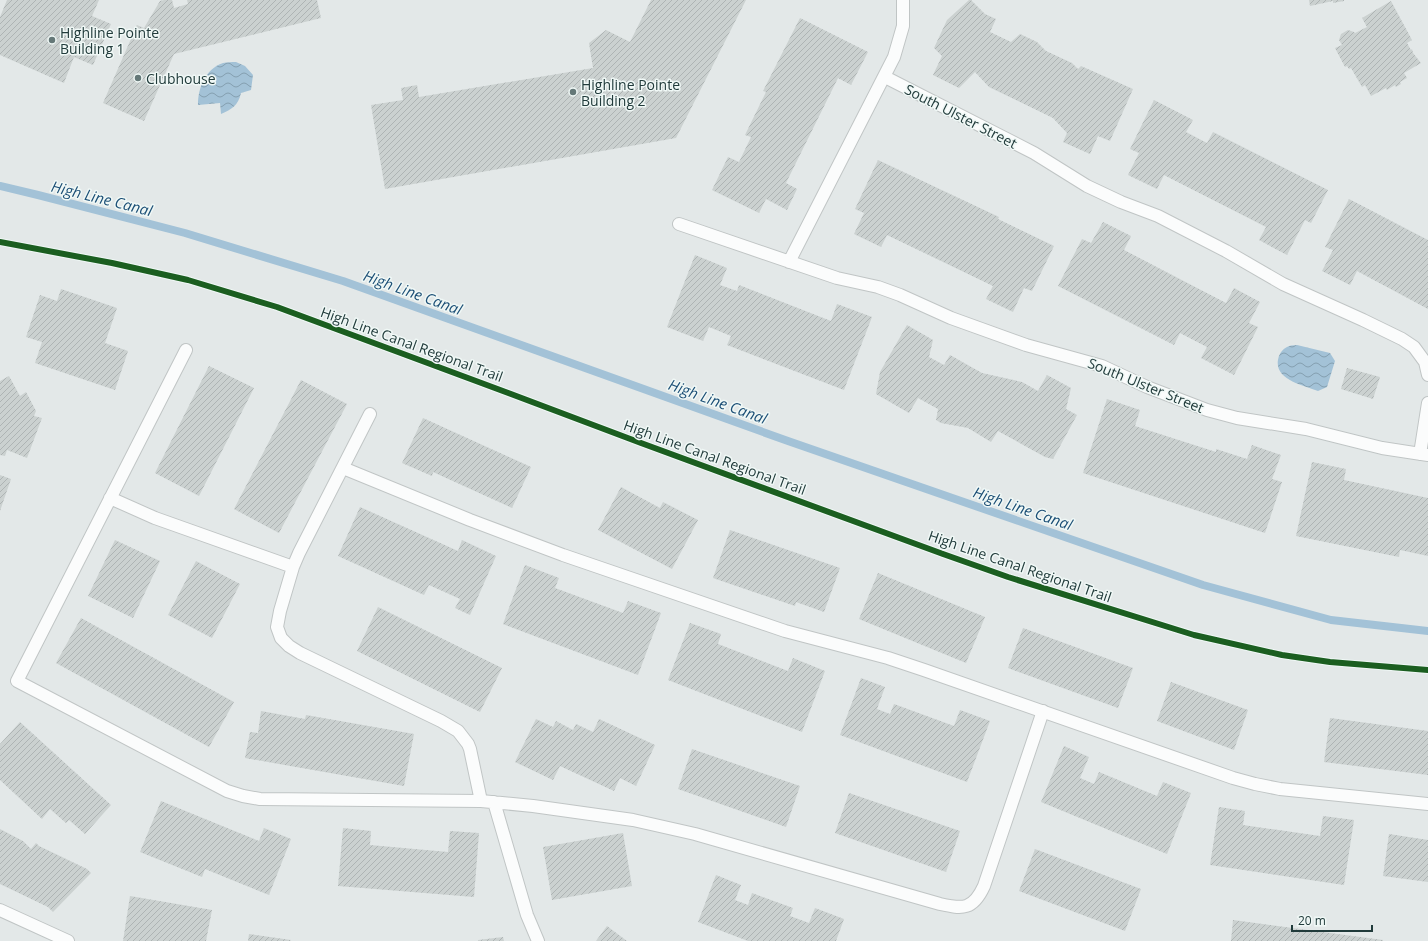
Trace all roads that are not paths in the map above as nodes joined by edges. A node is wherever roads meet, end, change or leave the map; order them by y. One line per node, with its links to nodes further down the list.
1 (903, 0): 2 (lane)
2 (885, 77): 4 (lane); 6 (lane, South Ulster Street)
3 (679, 224): 4 (lane, South Ulster Street)
4 (788, 262): 9 (lane, South Ulster Street)
5 (186, 350): 11 (lane)
6 (1428, 375)
7 (1428, 403): 9 (lane, South Ulster Street)
8 (370, 414): 10 (lane)
9 (1424, 455)
10 (343, 468): 12 (lane); 13 (lane)
11 (110, 498): 12 (lane); 14 (lane)
12 (293, 567): 14 (lane)
13 (1043, 711): 15 (lane); 16 (lane)
14 (481, 801): 15 (lane)
15 (494, 802): 19 (lane)
16 (1428, 804)
17 (0, 910): 18 (lane)
18 (68, 941)
19 (538, 941)

